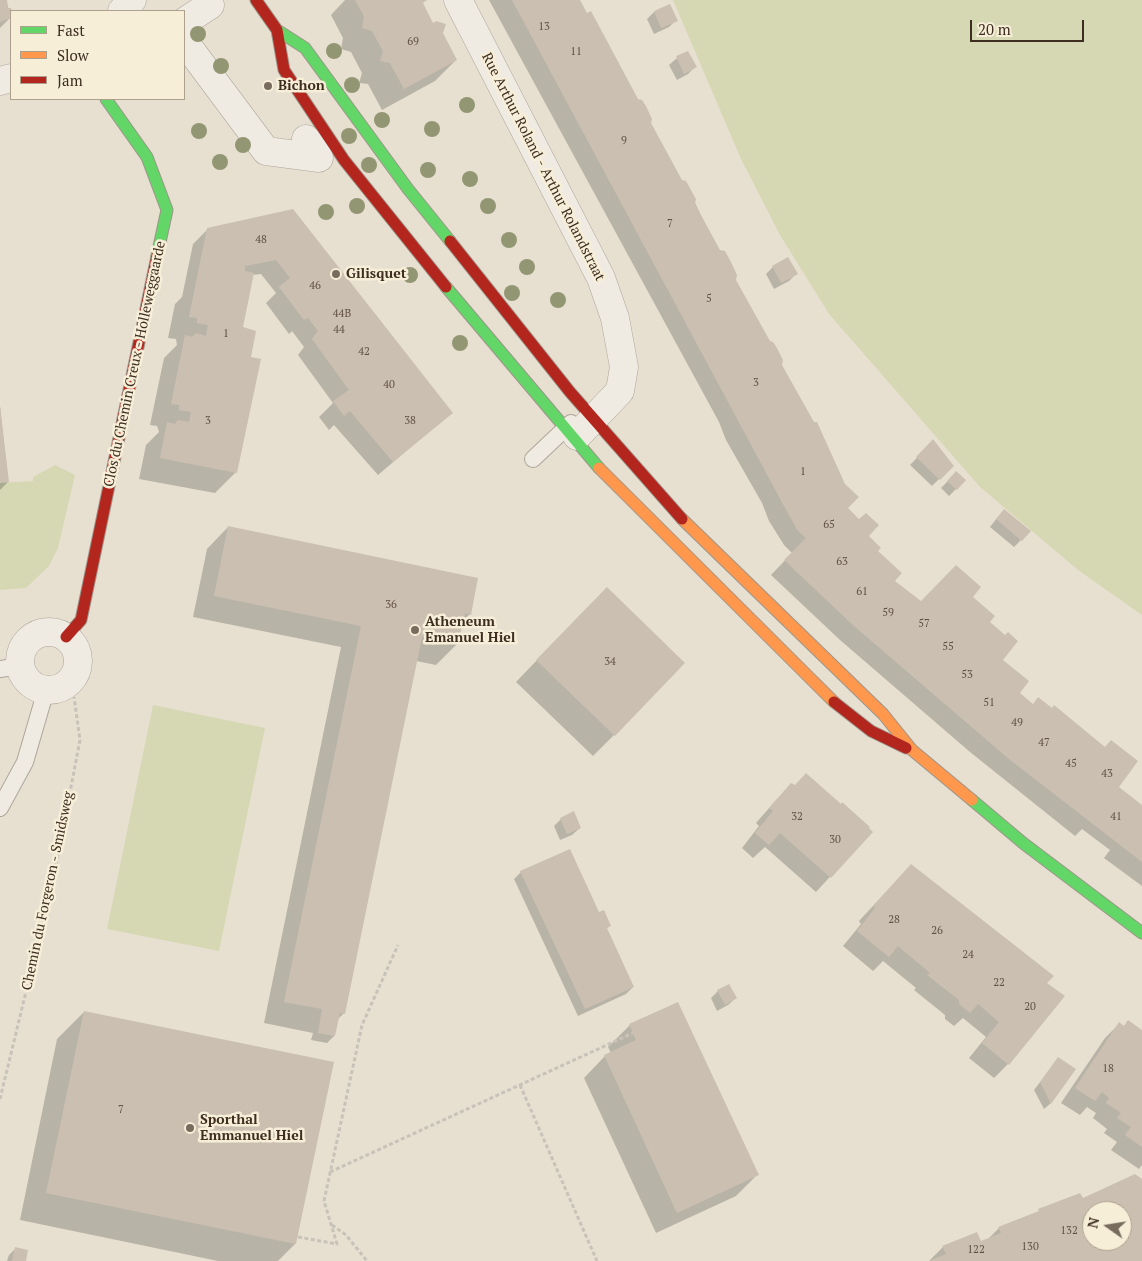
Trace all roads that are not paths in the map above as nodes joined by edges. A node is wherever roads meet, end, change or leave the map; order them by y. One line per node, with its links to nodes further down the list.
1 (131, 0): 5 (street)
2 (256, 0): 7 (street)
3 (458, 0): 11 (street, Rue Arthur Roland - Arthur Rolandstraat)
4 (212, 8): 6 (street)
5 (123, 10)
6 (185, 22)
7 (277, 30): 11 (street); 12 (street)
8 (185, 42): 10 (street)
9 (107, 100): 14 (street, Clos du Chemin Creux - Holleweggaarde)
10 (306, 139)
11 (589, 414): 12 (street, Rue Arthur Roland - Arthur Rolandstraat); 17 (street)
12 (570, 434): 13 (lane); 17 (street)
13 (533, 459)
14 (66, 637): 15 (street); 16 (street)
15 (10, 667): 16 (street)
16 (57, 686): 18 (lane)
17 (912, 750): 19 (street)
18 (0, 808)
19 (1142, 933)

